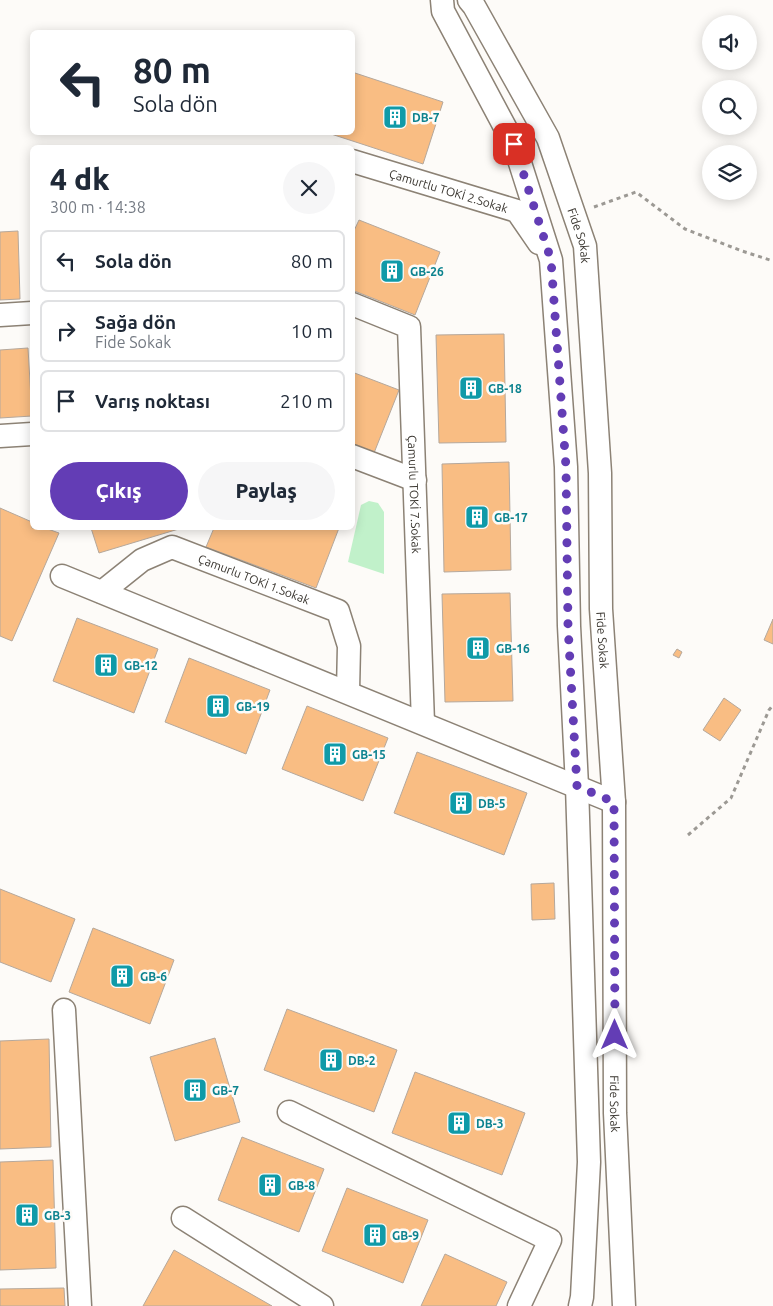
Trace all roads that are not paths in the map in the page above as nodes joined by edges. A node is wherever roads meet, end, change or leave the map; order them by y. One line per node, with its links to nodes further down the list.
1 (442, 0): 4 (street)
2 (469, 0): 17 (street, Fide Sokak)
3 (355, 162): 4 (street, Çamurtlu TOKİ 2.Sokak)
4 (551, 260): 16 (street)
5 (355, 305): 11 (street, Çamurlu TOKİ 7.Sokak)
6 (30, 313): 7 (street)
7 (0, 315)
8 (30, 434): 9 (street)
9 (0, 436)
10 (355, 457): 11 (street)
11 (415, 480): 15 (street, Çamurlu TOKİ 7.Sokak)
12 (62, 576): 13 (street)
13 (102, 592): 14 (street); 14 (street, Çamurlu TOKİ 1.Sokak)
14 (348, 691): 15 (street)
15 (423, 723): 16 (street)
16 (577, 786): 17 (street); 24 (street)
17 (614, 802): 25 (street, Fide Sokak)
18 (64, 1010): 21 (street)
19 (288, 1112): 23 (street)
20 (183, 1218): 22 (street)
21 (80, 1306)
22 (322, 1306)
23 (518, 1306)
24 (580, 1306)
25 (624, 1306)

